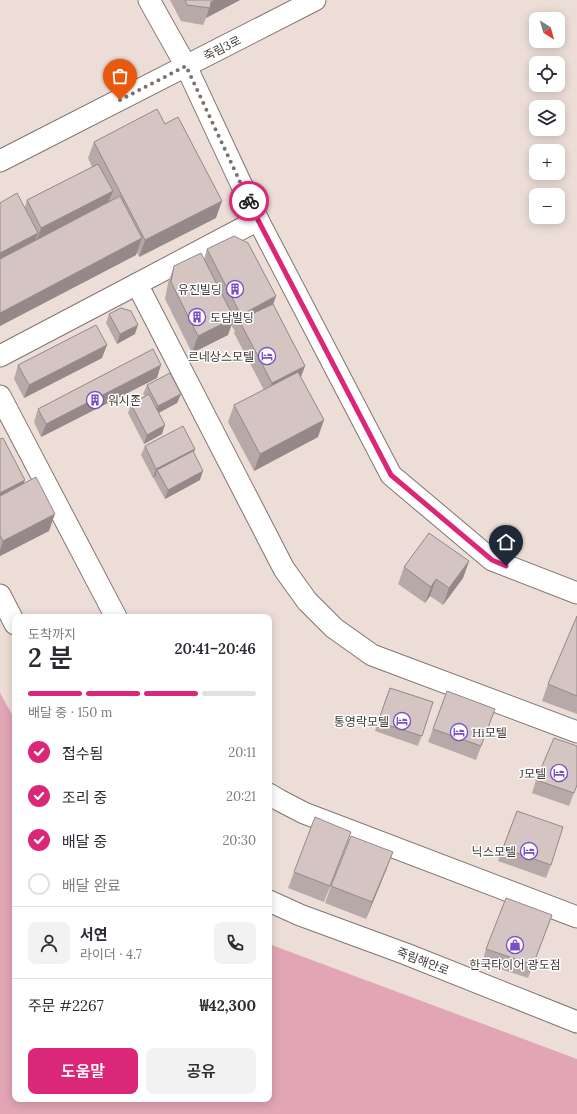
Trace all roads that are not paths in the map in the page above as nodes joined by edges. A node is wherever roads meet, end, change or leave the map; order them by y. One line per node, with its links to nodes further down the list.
1 (150, 0): 3 (street)
2 (315, 0): 3 (street, 죽림3로)
3 (186, 66): 4 (street, 죽림3로); 5 (street)
4 (0, 161)
5 (258, 220): 6 (street); 9 (street)
6 (137, 284): 7 (street); 13 (street)
7 (0, 356)
8 (0, 396): 11 (street)
9 (577, 593)
10 (0, 595): 12 (street)
11 (114, 614)
12 (12, 618)
13 (577, 732)
14 (272, 796): 16 (street)
15 (272, 902): 17 (street, 죽림해안로)
16 (577, 916)
17 (577, 1022)

